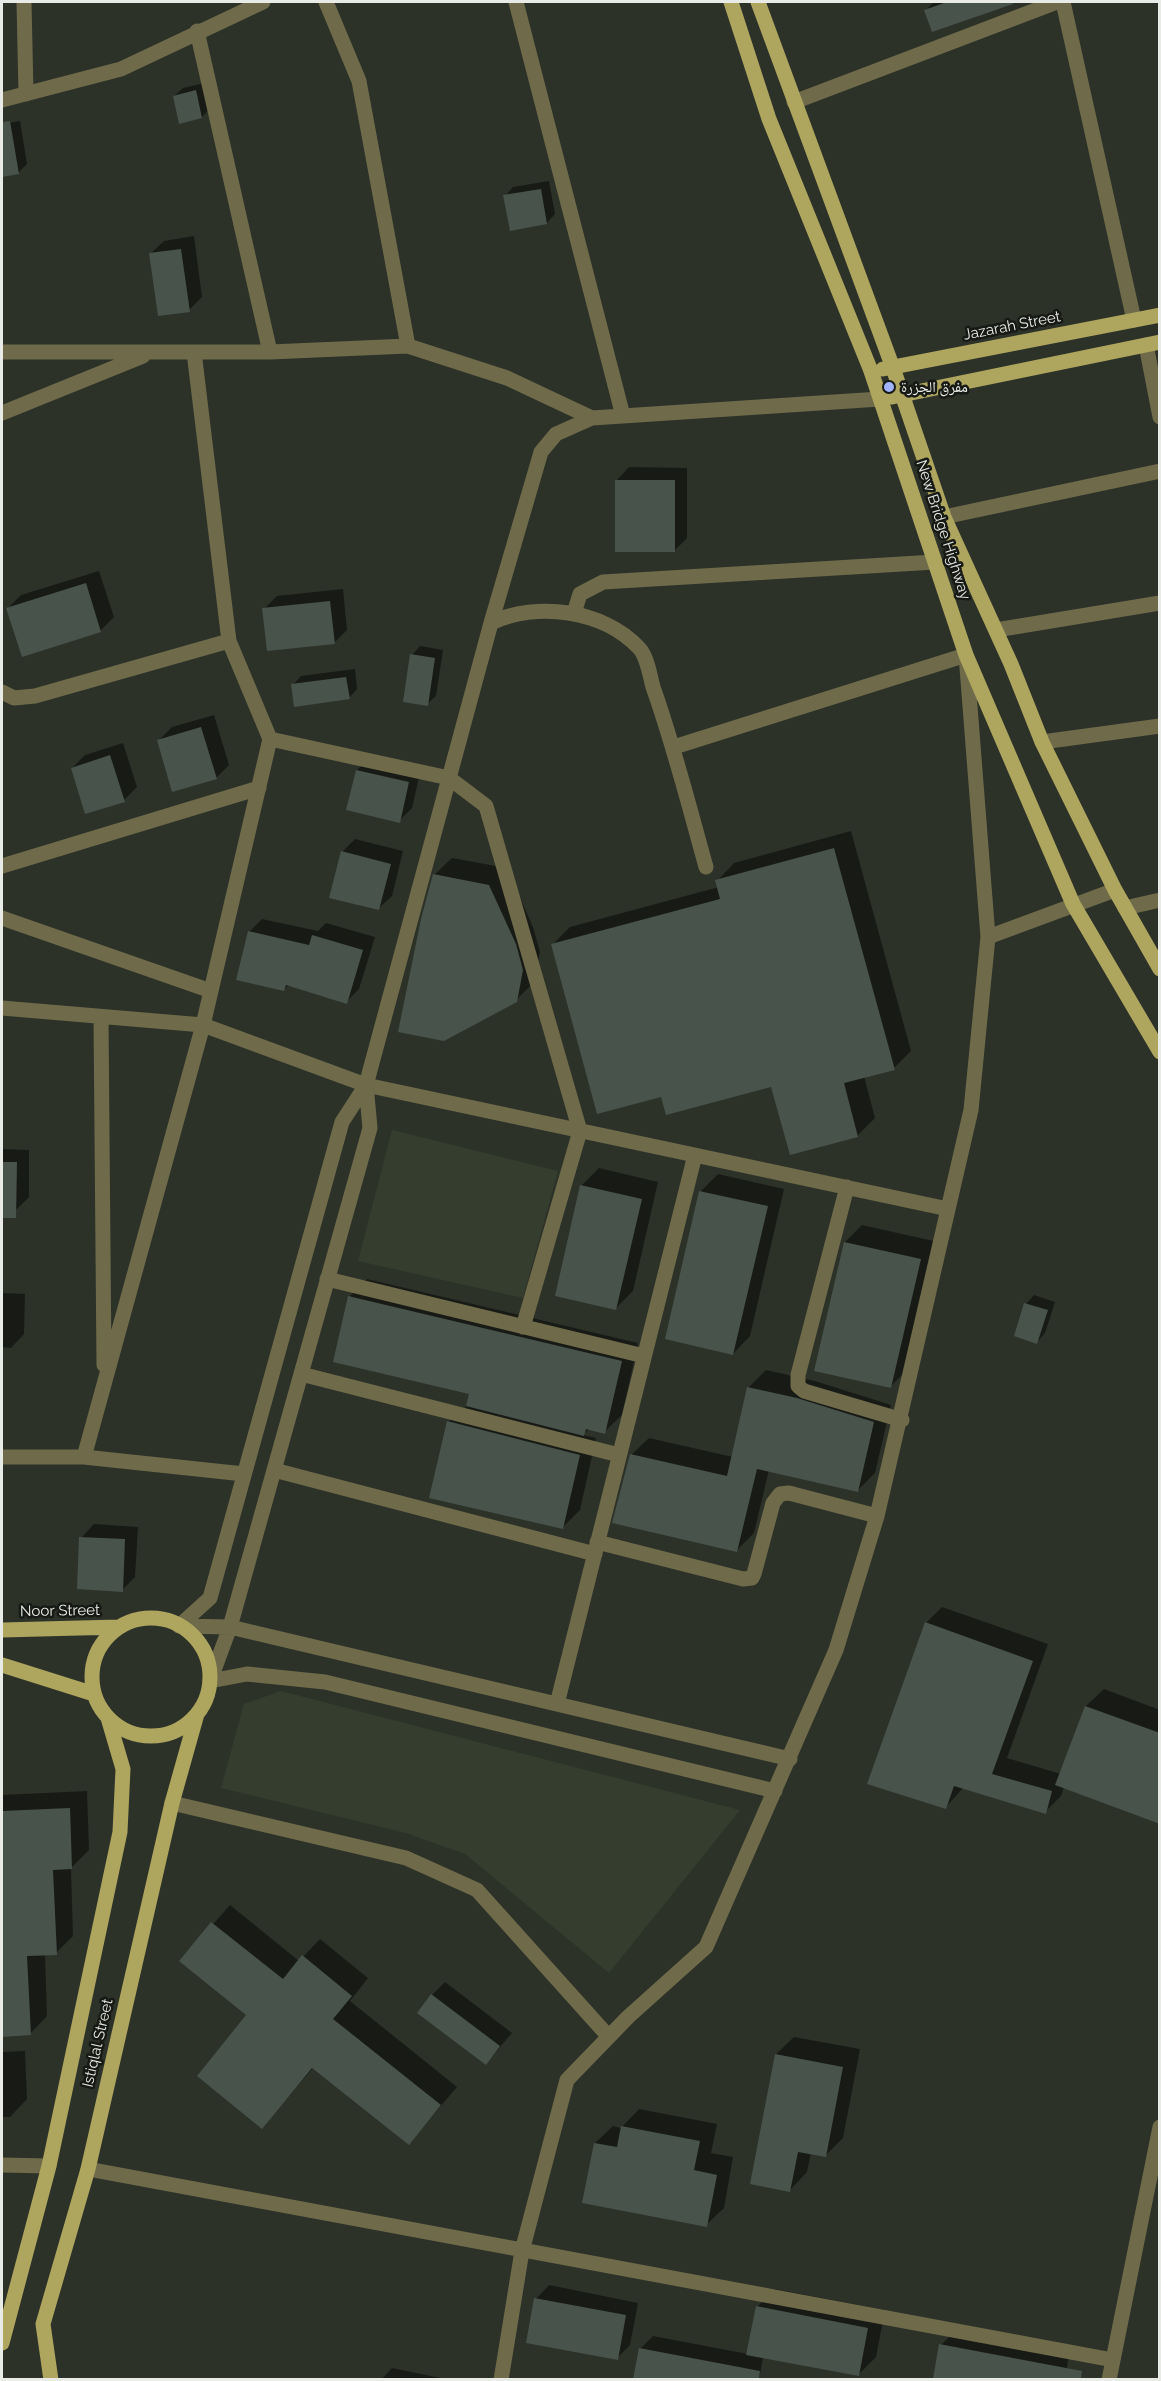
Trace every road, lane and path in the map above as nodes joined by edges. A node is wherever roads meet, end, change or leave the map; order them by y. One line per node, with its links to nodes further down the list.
1 (24, 2): 11 (street)
2 (263, 2): 9 (street)
3 (326, 2): 17 (street)
4 (516, 2): 27 (street)
5 (731, 2): 23 (main road, New Bridge Highway)
6 (758, 2): 13 (main road, New Bridge Highway)
7 (1057, 2): 13 (street)
8 (1063, 2): 15 (street)
9 (244, 5): 10 (street)
10 (197, 31): 11 (street); 21 (street)
11 (26, 94): 12 (street)
12 (2, 100)
13 (794, 102): 22 (main road, New Bridge Highway)
14 (1160, 315): 15 (main road, Jazarah Street)
15 (1134, 320): 22 (main road, Jazarah Street)
16 (1153, 343): 24 (main road); 28 (street)
17 (408, 346): 21 (street); 29 (street)
18 (2, 352): 19 (street)
19 (152, 352): 20 (street); 26 (street)
20 (194, 352): 21 (street); 37 (street)
21 (270, 352)
22 (893, 368): 23 (main road, Jazarah Street); 24 (main road, New Bridge Highway)
23 (871, 371): 25 (main road, New Bridge Highway)
24 (902, 395): 25 (main road); 31 (main road, New Bridge Highway)
25 (880, 399): 27 (street); 32 (main road, New Bridge Highway)
26 (2, 413)
27 (623, 416): 29 (street)
28 (1160, 417)
29 (592, 418): 35 (street)
30 (1160, 471): 31 (street)
31 (944, 517): 36 (main road, New Bridge Highway)
32 (935, 562): 34 (street); 38 (main road, New Bridge Highway)
33 (1160, 603): 36 (street)
34 (574, 613): 35 (street); 43 (street)
35 (491, 624): 44 (street)
36 (996, 630): 42 (main road, New Bridge Highway)
37 (229, 642): 39 (street); 41 (street)
38 (966, 655): 43 (street); 50 (main road, New Bridge Highway); 53 (street)
39 (2, 692)
40 (1160, 726): 42 (street)
41 (270, 739): 44 (street); 45 (street)
42 (1042, 742): 48 (main road, New Bridge Highway)
43 (674, 747): 47 (street)
44 (449, 778): 60 (street); 61 (street)
45 (259, 788): 46 (street); 55 (street)
46 (2, 866)
47 (705, 867)
48 (1116, 891): 50 (street); 51 (main road, New Bridge Highway)
49 (1160, 900): 51 (street)
50 (1073, 904): 53 (street); 59 (main road, New Bridge Highway)
51 (1125, 908): 54 (main road, New Bridge Highway)
52 (2, 918): 55 (street)
53 (988, 938): 64 (street)
54 (1160, 969)
55 (211, 991): 58 (street)
56 (2, 1008): 57 (street)
57 (101, 1017): 58 (street); 69 (street)
58 (203, 1025): 60 (street); 69 (street)
59 (1160, 1052)
60 (366, 1085): 61 (street); 65 (street); 75 (street)
61 (580, 1131): 62 (street); 66 (street)
62 (695, 1155): 63 (street); 67 (street)
63 (847, 1187): 64 (street); 70 (street)
64 (948, 1209): 70 (street)
65 (327, 1279): 66 (street); 68 (street)
66 (523, 1327): 67 (street)
67 (644, 1356): 71 (street)
68 (301, 1374): 71 (street); 74 (street)
69 (105, 1383): 73 (street)
70 (902, 1420): 76 (street)
71 (619, 1455): 77 (street)
72 (2, 1457): 73 (street)
73 (84, 1457): 75 (street)
74 (274, 1470): 77 (street); 80 (street)
75 (244, 1474): 78 (street)
76 (877, 1516): 77 (street); 88 (street)
77 (596, 1548): 85 (street)
78 (180, 1626): 79 (main road); 80 (street); 83 (main road)
79 (119, 1627): 81 (main road, Noor Street); 84 (main road)
80 (230, 1627): 83 (street); 85 (street)
81 (2, 1630)
82 (2, 1665): 84 (main road)
83 (210, 1681): 86 (main road); 89 (street)
84 (94, 1694): 87 (main road)
85 (557, 1704): 88 (street)
86 (197, 1714): 87 (main road); 90 (main road, Istiqlal Street)
87 (108, 1718): 94 (main road, Istiqlal Street)
88 (790, 1759): 89 (street)
89 (775, 1791): 91 (street)
90 (172, 1803): 91 (street); 95 (main road, Istiqlal Street)
91 (609, 2037): 96 (street)
92 (1160, 2127): 98 (street)
93 (2, 2165): 94 (street)
94 (49, 2166): 97 (main road, Istiqlal Street)
95 (88, 2169): 96 (street); 99 (main road, Istiqlal Street)
96 (522, 2251): 98 (street); 100 (street)
97 (2, 2343)
98 (1113, 2360): 101 (street)
99 (51, 2379)
100 (501, 2379)
101 (1109, 2379)

